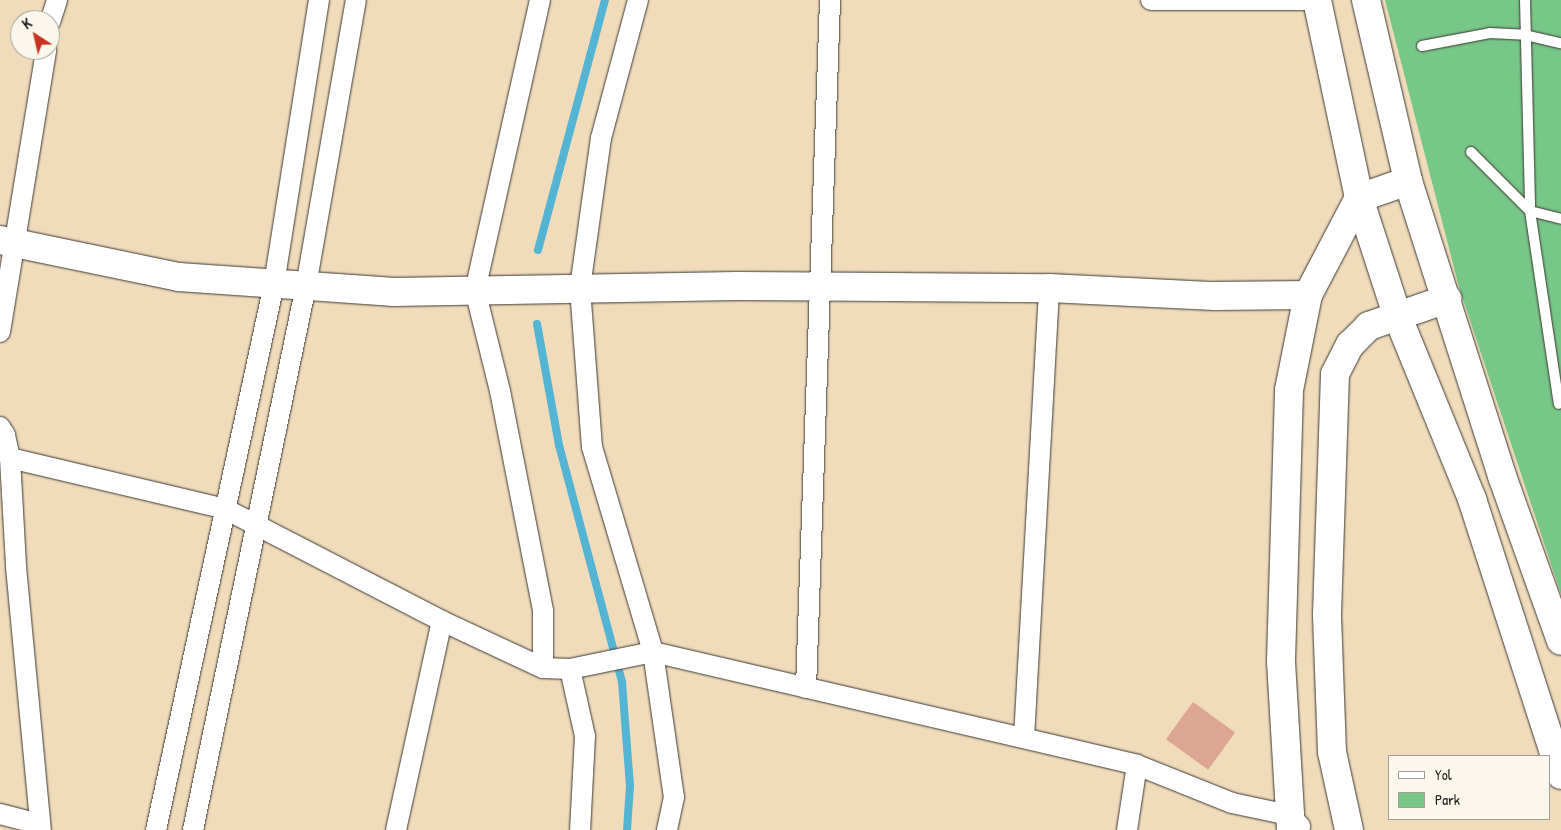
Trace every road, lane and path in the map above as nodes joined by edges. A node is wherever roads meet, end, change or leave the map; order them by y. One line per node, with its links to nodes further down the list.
1 (319, 0): 21 (street)
2 (356, 0): 22 (street)
3 (540, 0): 26 (street)
4 (638, 0): 23 (street)
5 (830, 0): 24 (street)
6 (1151, 0): 10 (street)
7 (1317, 0): 10 (street); 17 (main road)
8 (1366, 0): 16 (main road)
9 (1525, 0): 11 (lane)
10 (1232, 1)
11 (1525, 35): 12 (lane); 13 (lane); 18 (lane)
12 (1561, 43)
13 (1422, 46)
14 (44, 60): 20 (street)
15 (1471, 152): 18 (lane)
16 (1408, 181): 17 (main road); 28 (main road)
17 (1359, 198): 27 (main road); 29 (main road)
18 (1530, 211): 19 (lane); 31 (lane)
19 (1561, 219)
20 (7, 243): 21 (main road); 30 (street)
21 (274, 284): 22 (main road); 34 (street)
22 (306, 286): 26 (main road); 35 (street)
23 (580, 288): 24 (main road); 26 (main road); 38 (street)
24 (822, 288): 25 (main road); 41 (street)
25 (1049, 288): 27 (main road); 42 (street)
26 (475, 290): 39 (street)
27 (1308, 294): 46 (main road)
28 (1447, 299): 29 (main road); 37 (main road)
29 (1397, 315): 44 (main road); 54 (main road)
30 (0, 332)
31 (1559, 404)
32 (0, 427): 33 (street)
33 (10, 458): 34 (street); 47 (street)
34 (225, 509): 35 (street); 48 (street)
35 (257, 522): 36 (street); 49 (street)
36 (442, 621): 39 (street); 50 (street)
37 (1561, 641)
38 (653, 652): 40 (street); 41 (street); 52 (street)
39 (543, 668): 40 (street)
40 (570, 668): 51 (street)
41 (806, 688): 42 (street)
42 (1024, 738): 43 (street)
43 (1137, 765): 46 (street); 53 (street)
44 (1561, 775)
45 (0, 814): 47 (street)
46 (1295, 825)
47 (40, 827)
48 (156, 830)
49 (193, 830)
50 (396, 830)
51 (580, 830)
52 (667, 830)
53 (1126, 830)
54 (1349, 830)

